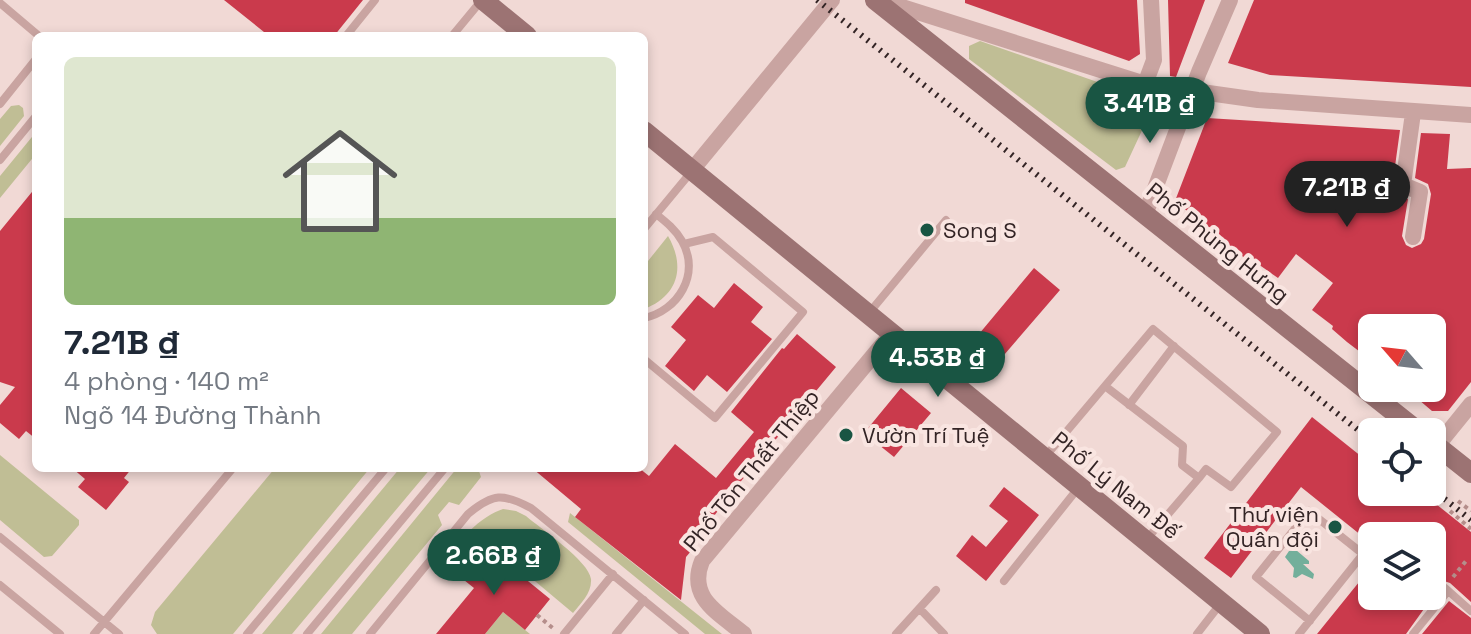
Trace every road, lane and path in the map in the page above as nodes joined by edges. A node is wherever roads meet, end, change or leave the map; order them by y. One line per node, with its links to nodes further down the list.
1 (375, 0): 9 (lane)
2 (482, 0): 10 (lane); 11 (street)
3 (832, 0): 21 (street)
4 (877, 0): 13 (street); 23 (street, Phố Phùng Hưng)
5 (1151, 0): 13 (street)
6 (1230, 0): 14 (street)
7 (0, 3): 8 (lane)
8 (34, 32)
9 (349, 32)
10 (455, 32)
11 (522, 32)
12 (32, 64): 15 (lane)
13 (1145, 84): 14 (street)
14 (1194, 90): 16 (street); 23 (street)
15 (0, 104)
16 (1413, 113): 17 (street); 26 (street)
17 (1471, 115)
18 (32, 121): 20 (lane)
19 (648, 134): 21 (street, Phố Lý Nam Đế)
20 (0, 160)
21 (692, 170): 22 (lane); 28 (street, Phố Lý Nam Đế)
22 (656, 214): 25 (lane); 27 (lane)
23 (1145, 215): 36 (street, Phố Phùng Hưng)
24 (946, 220): 28 (lane)
25 (648, 224)
26 (1413, 237)
27 (684, 244): 29 (lane); 32 (lane)
28 (868, 313): 30 (street, Phố Lý Nam Đế)
29 (648, 317)
30 (892, 333): 39 (street, Phố Lý Nam Đế); 76 (street, Phố Tôn Thất Thiệp)
31 (1174, 346): 33 (lane); 35 (lane); 44 (lane)
32 (648, 362)
33 (1105, 386): 35 (lane); 39 (lane)
34 (1471, 404): 37 (street)
35 (1129, 405): 44 (lane)
36 (1401, 418)
37 (1446, 432)
38 (1446, 453): 43 (street)
39 (1045, 458): 45 (street, Phố Lý Nam Đế)
40 (230, 472): 65 (lane)
41 (383, 472): 70 (lane)
42 (442, 472): 71 (lane)
43 (1471, 473)
44 (1199, 478): 51 (lane)
45 (1079, 486): 51 (street, Phố Lý Nam Đế); 54 (lane)
46 (1458, 501): 48 (path)
47 (1450, 511): 49 (path)
48 (1471, 511)
49 (1471, 529)
50 (0, 537): 65 (lane)
51 (1145, 540): 59 (street, Phố Lý Nam Đế)
52 (1466, 561): 57 (path)
53 (613, 574): 58 (lane); 72 (lane); 73 (lane)
54 (1004, 581)
55 (0, 585): 67 (lane)
56 (936, 590): 60 (lane)
57 (1446, 590): 62 (lane)
58 (644, 600): 74 (lane); 75 (lane)
59 (1222, 602): 79 (lane); 80 (street, Phố Lý Nam Đế)
60 (920, 609): 77 (lane); 78 (lane)
61 (1431, 610): 82 (lane)
62 (1471, 611)
63 (537, 615): 66 (path)
64 (1310, 621): 64 (lane); 81 (lane)
65 (104, 622): 68 (lane); 69 (lane)
66 (549, 625)
67 (60, 634)
68 (94, 634)
69 (119, 634)
70 (247, 634)
71 (307, 634)
72 (370, 634)
73 (564, 634)
74 (616, 634)
75 (685, 634)
76 (744, 634)
77 (896, 634)
78 (944, 634)
79 (1197, 634)
80 (1260, 634)
81 (1299, 634)
82 (1413, 634)

